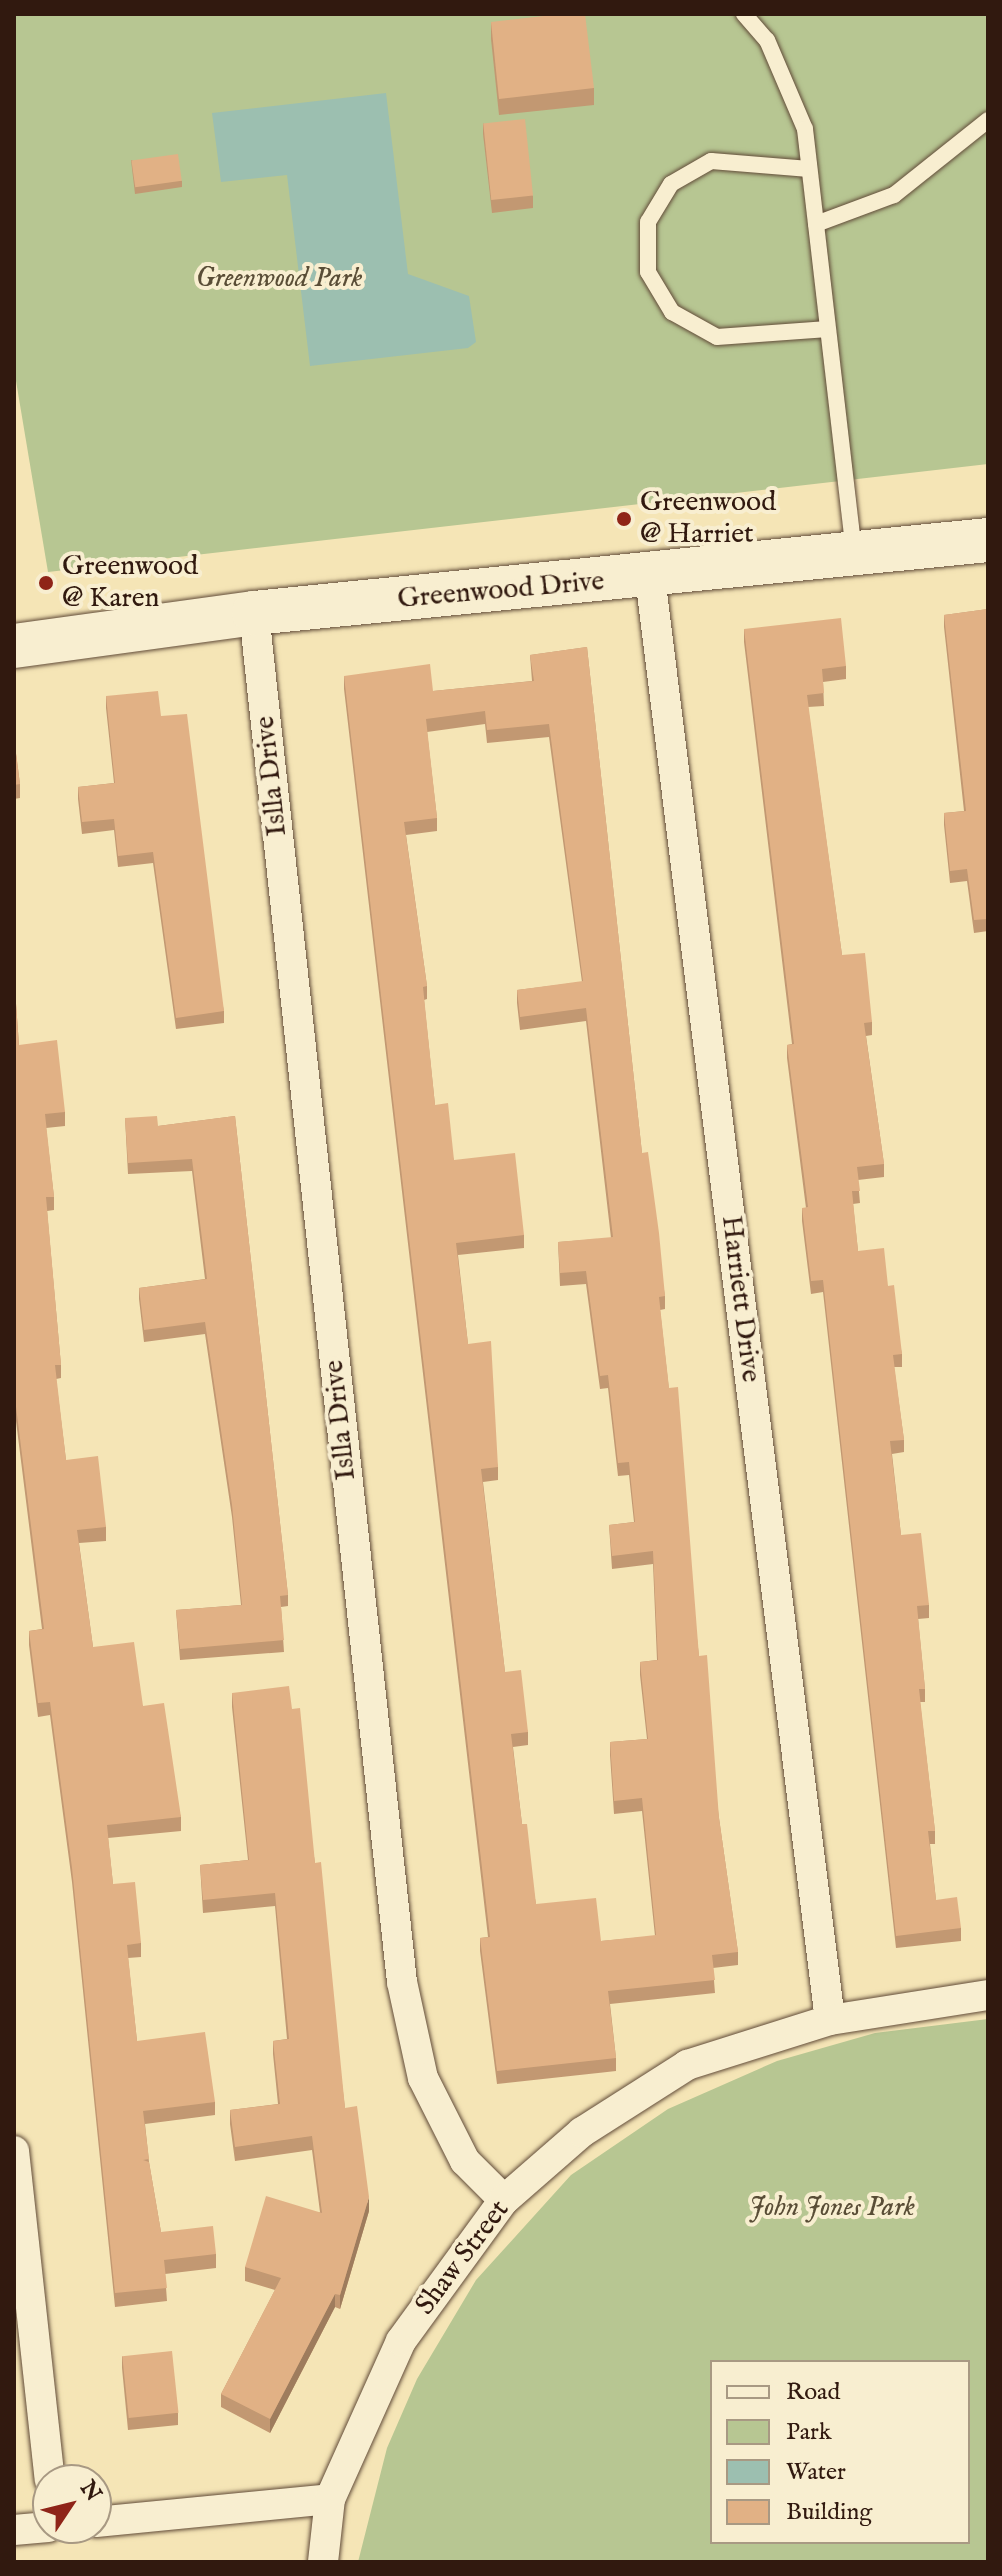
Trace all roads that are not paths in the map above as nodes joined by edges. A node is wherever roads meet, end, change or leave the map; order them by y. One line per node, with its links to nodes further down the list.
1 (744, 14): 3 (lane)
2 (988, 120): 4 (lane)
3 (809, 169): 4 (lane); 5 (lane)
4 (816, 224): 5 (lane)
5 (828, 329): 7 (lane)
6 (988, 540): 7 (main road, Greenwood Drive)
7 (855, 555): 8 (main road, Greenwood Drive)
8 (650, 577): 9 (main road, Greenwood Drive); 12 (street, Harriett Drive)
9 (254, 613): 10 (main road, Greenwood Drive); 14 (street, Islla Drive)
10 (14, 646)
11 (988, 1995): 12 (street, Shaw Street)
12 (830, 2020): 14 (street, Shaw Street)
13 (14, 2151): 15 (street)
14 (504, 2200): 16 (street, Shaw Street)
15 (48, 2464)
16 (330, 2499): 17 (street); 18 (street, Shaw Street)
17 (112, 2520)
18 (323, 2562)

